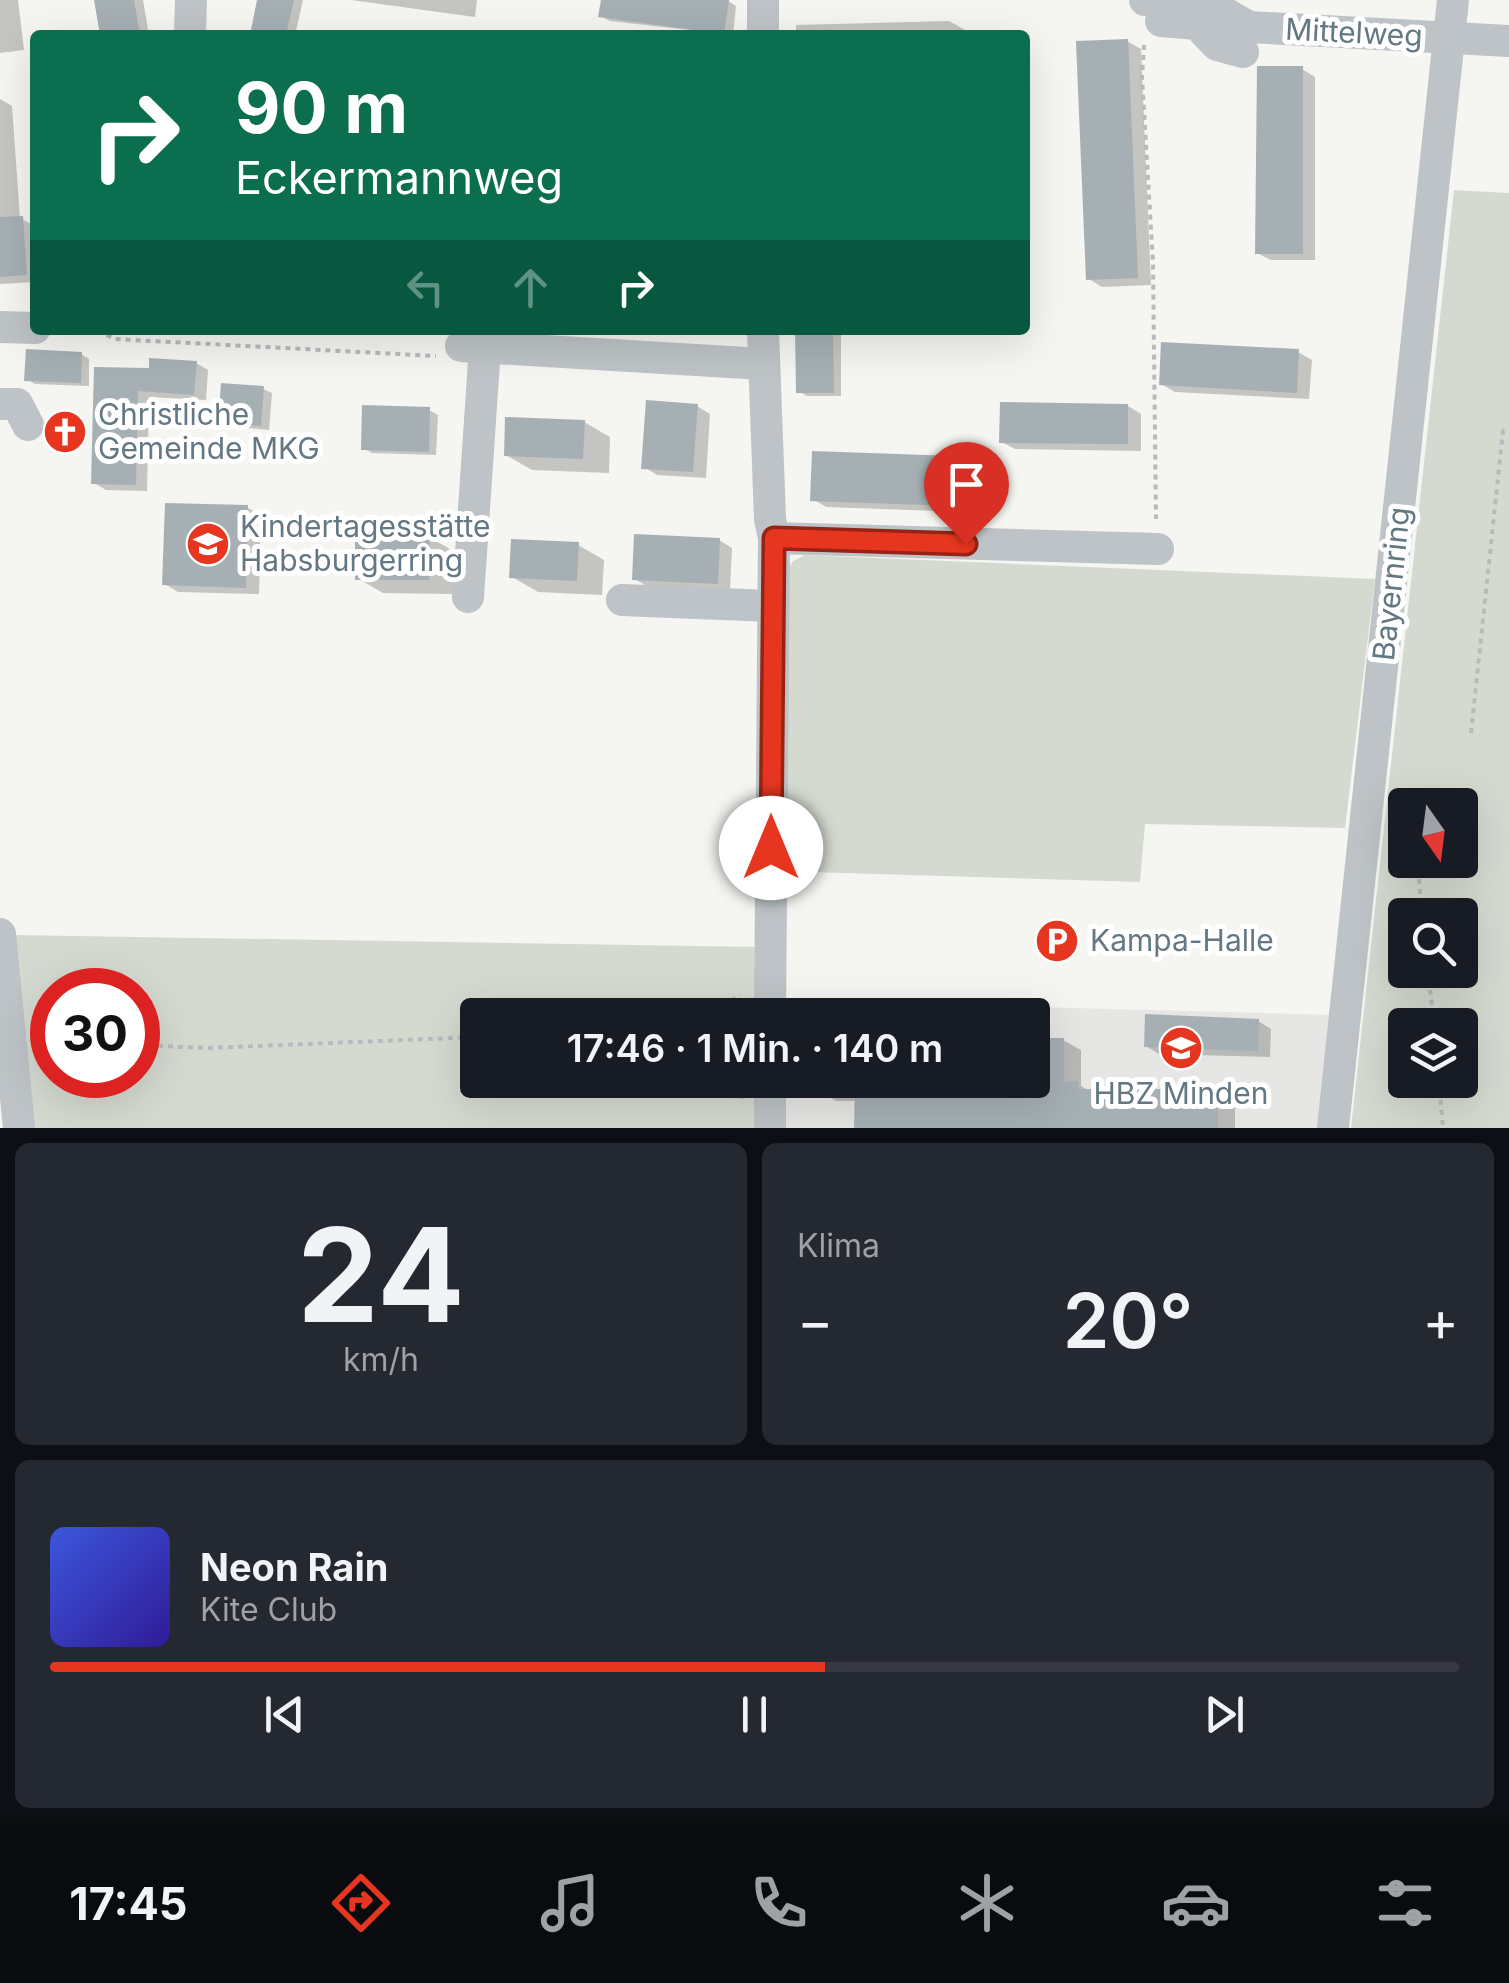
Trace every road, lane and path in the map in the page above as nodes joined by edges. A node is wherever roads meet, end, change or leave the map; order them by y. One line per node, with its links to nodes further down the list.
1 (191, 0): 5 (street)
2 (763, 0): 6 (street)
3 (1453, 0): 7 (street, Bayernring)
4 (1146, 7): 7 (street, Mittelweg); 9 (street); 20 (path)
5 (190, 30)
6 (762, 30)
7 (1450, 39): 8 (street, Mittelweg); 37 (street, Bayernring)
8 (1509, 42)
9 (1243, 52)
10 (0, 327): 11 (street)
11 (30, 328)
12 (107, 335): 14 (path)
13 (762, 335): 15 (street)
14 (473, 346): 15 (street); 21 (street)
15 (762, 364): 19 (street)
16 (0, 404): 17 (street)
17 (28, 425)
18 (1509, 431): 24 (path)
19 (774, 538): 20 (street); 23 (street)
20 (1158, 549)
21 (468, 597)
22 (622, 600): 23 (street)
23 (773, 606): 28 (street)
24 (1472, 733)
25 (1418, 878): 26 (path)
26 (1420, 898)
27 (0, 934): 36 (street)
28 (770, 982): 29 (path); 30 (street)
29 (738, 998)
30 (770, 998)
31 (460, 1038): 32 (path)
32 (160, 1046)
33 (736, 1098): 35 (path)
34 (1440, 1098): 38 (path)
35 (770, 1102)
36 (19, 1128)
37 (1333, 1128)
38 (1443, 1128)

